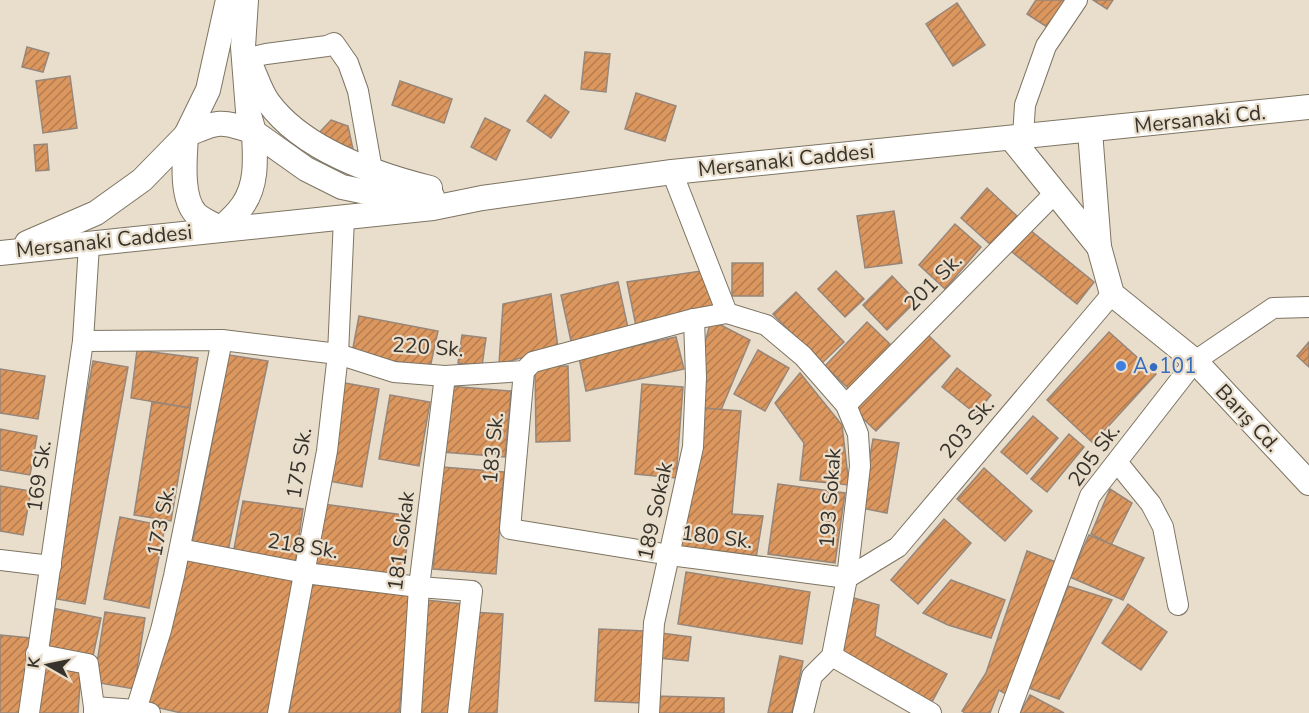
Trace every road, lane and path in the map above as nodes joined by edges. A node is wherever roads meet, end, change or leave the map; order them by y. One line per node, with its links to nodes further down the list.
1 (228, 0): 8 (street, Mersanaki Caddesi)
2 (246, 0): 4 (street)
3 (1077, 0): 9 (street)
4 (245, 52): 7 (street); 10 (street); 10 (street)
5 (1309, 107): 6 (street, Mersanaki Cd.)
6 (1090, 130): 9 (street, Mersanaki Caddesi); 17 (street)
7 (254, 132): 8 (street); 13 (street, Mersanaki Caddesi); 15 (street)
8 (186, 135): 15 (street); 18 (street, Mersanaki Caddesi)
9 (1017, 137): 11 (street, Mersanaki Caddesi); 12 (street)
10 (372, 170): 13 (street)
11 (672, 172): 13 (street, Mersanaki Caddesi); 21 (street)
12 (1054, 194): 17 (street); 29 (street, 201 Sk.)
13 (482, 198): 14 (street, Mersanaki Caddesi)
14 (344, 218): 15 (street, Mersanaki Caddesi); 25 (street, 175 Sk.)
15 (220, 229): 16 (street, Mersanaki Caddesi)
16 (89, 245): 18 (street, Mersanaki Caddesi); 24 (street, 169 Sk.)
17 (1099, 247): 19 (street)
18 (3, 253)
19 (1112, 294): 26 (street, Barış Cd.); 38 (street, 203 Sk.)
20 (1309, 307): 26 (street, 205 Sk.)
21 (727, 313): 22 (street, 220 Sk.); 29 (street, 193 Sokak)
22 (694, 319): 27 (street, 220 Sk.); 34 (street, 189 Sokak)
23 (222, 340): 24 (street, 220 Sk.); 25 (street, 220 Sk.); 33 (street, 173 Sk.)
24 (83, 341): 36 (street, 169 Sk.)
25 (338, 354): 28 (street, 220 Sk.); 37 (street, 175 Sk.)
26 (1195, 361): 30 (street, 205 Sk.); 31 (street, Barış Cd.)
27 (524, 370): 28 (street, 220 Sk.); 32 (street, 183 Sk.)
28 (445, 376): 39 (street, 181 Sokak)
29 (846, 405): 38 (street, 193 Sokak)
30 (1117, 462): 40 (street); 52 (street, 205 Sk.)
31 (1309, 483)
32 (510, 529): 34 (street, 180 Sk.)
33 (180, 549): 37 (street, 218 Sk.); 44 (street, 173 Sk.)
34 (670, 555): 38 (street, 180 Sk.); 49 (street, 189 Sokak)
35 (0, 560): 36 (street)
36 (51, 566): 41 (street, 169 Sk.)
37 (305, 573): 39 (street, 218 Sk.); 46 (street, 175 Sk.)
38 (847, 578): 42 (street, 193 Sokak)
39 (419, 587): 47 (street, 181 Sokak); 48 (street, 218 Sk.)
40 (1178, 605)
41 (36, 654): 43 (street); 45 (street, 169 Sk.)
42 (832, 656): 50 (street); 51 (street)
43 (94, 710): 44 (street)
44 (143, 711)
45 (29, 713)
46 (278, 713)
47 (411, 713)
48 (458, 713)
49 (649, 713)
50 (803, 713)
51 (931, 713)
52 (1009, 713)

